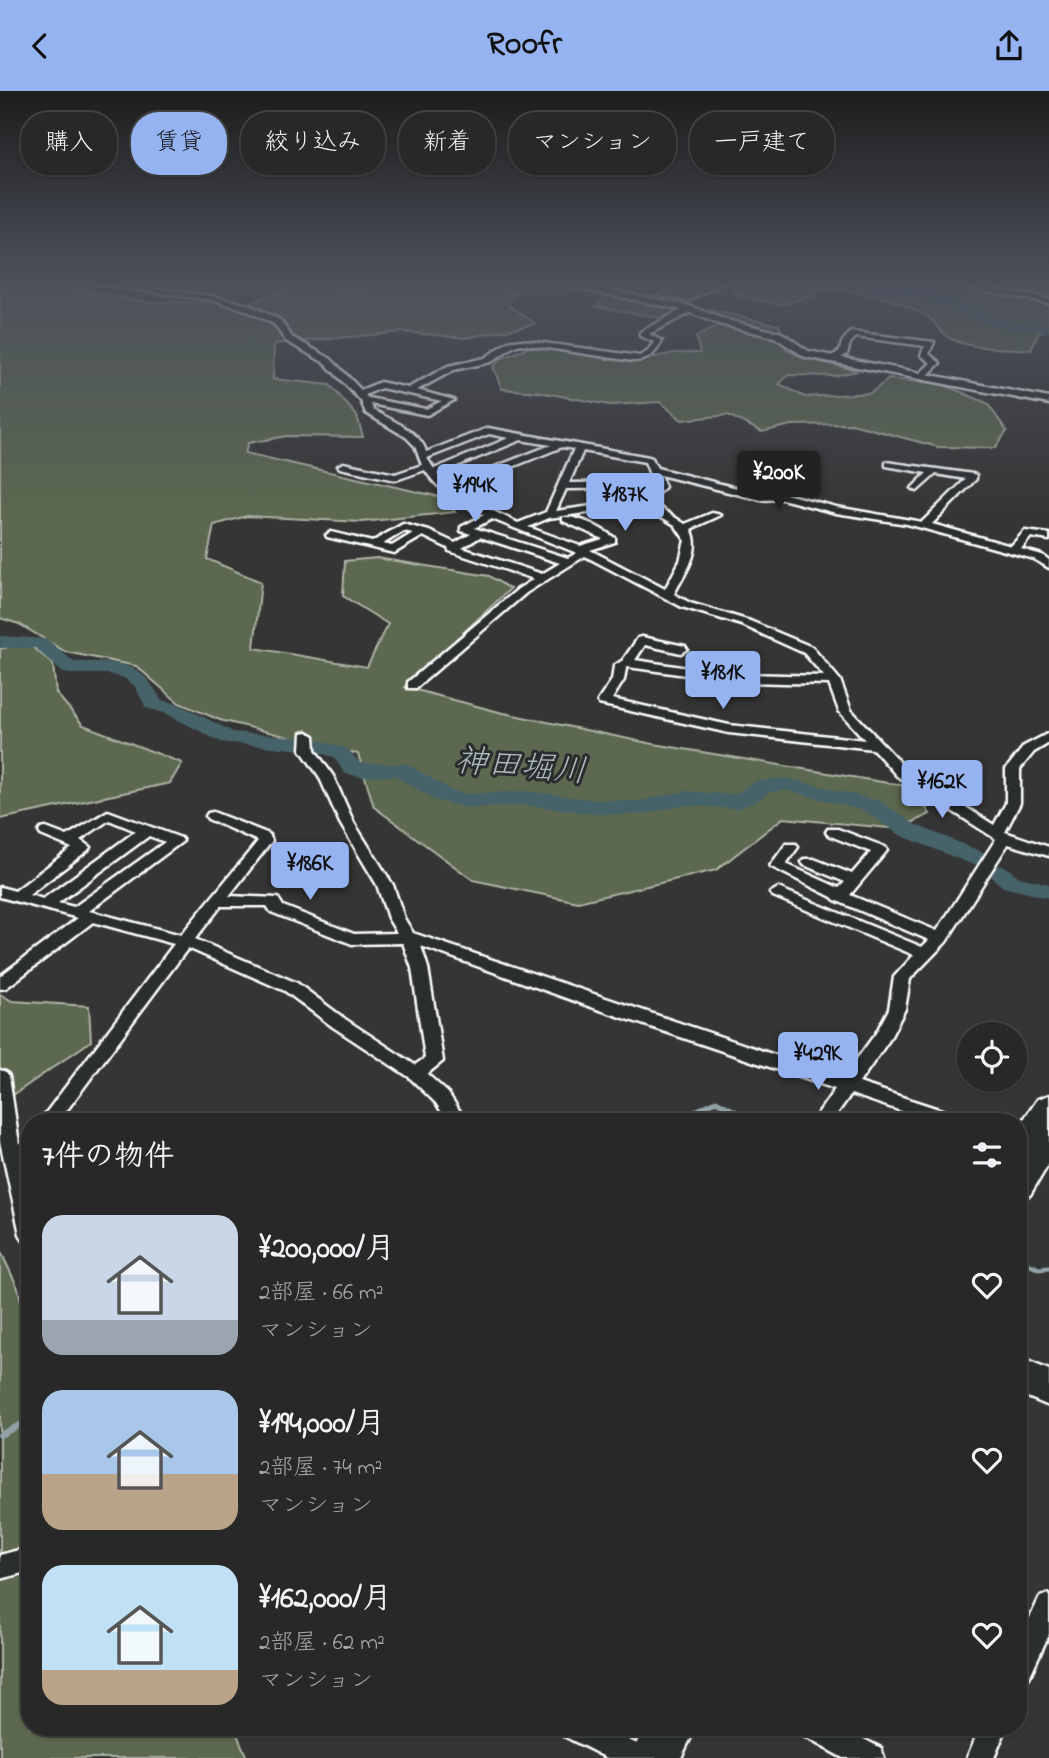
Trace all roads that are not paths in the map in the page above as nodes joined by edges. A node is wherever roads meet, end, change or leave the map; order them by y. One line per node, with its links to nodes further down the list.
1 (329, 362): 7 (street)
2 (483, 362): 6 (street)
3 (846, 362): 5 (street)
4 (934, 362): 5 (street)
5 (921, 377): 8 (street)
6 (409, 391): 7 (street); 9 (street)
7 (362, 397): 9 (street); 10 (street)
8 (1049, 401)
9 (428, 412): 10 (street)
10 (397, 428): 15 (street)
11 (519, 437): 12 (street); 15 (street); 15 (street)
12 (559, 445): 13 (street); 22 (street)
13 (579, 449): 17 (street); 20 (street)
14 (889, 464): 18 (street)
15 (428, 465): 16 (street); 22 (street)
16 (343, 466)
17 (656, 471): 19 (street); 29 (street)
18 (932, 473): 21 (street); 29 (street)
19 (660, 485): 20 (street); 23 (street)
20 (562, 486): 25 (street)
21 (917, 488)
22 (448, 489): 24 (street)
23 (644, 502): 25 (street); 30 (street)
24 (492, 515): 28 (street); 31 (street)
25 (549, 515): 28 (street)
26 (716, 515): 30 (street)
27 (567, 519): 36 (street)
28 (520, 526): 36 (street)
29 (924, 526): 35 (street)
30 (685, 528): 40 (street)
31 (480, 533): 34 (street); 37 (street)
32 (331, 535): 34 (street)
33 (1049, 537): 35 (street)
34 (455, 547): 39 (street)
35 (1014, 550): 38 (street)
36 (582, 551): 37 (street); 40 (street)
37 (569, 562): 39 (street)
38 (1049, 565)
39 (543, 578): 44 (street)
40 (667, 596): 43 (street)
41 (681, 649): 42 (street)
42 (627, 663): 43 (street); 47 (street)
43 (834, 680): 47 (street)
44 (412, 685)
45 (307, 736): 65 (street)
46 (1049, 737): 52 (street)
47 (878, 745): 52 (street)
48 (213, 816): 62 (street)
49 (147, 830): 53 (street); 63 (street); 64 (street)
50 (46, 832): 53 (street)
51 (832, 832): 57 (street)
52 (1001, 835): 55 (street); 66 (street)
53 (69, 841): 61 (street)
54 (792, 847): 60 (street)
55 (1049, 852)
56 (809, 862): 57 (street)
57 (854, 880): 60 (street)
58 (0, 892): 61 (street)
59 (778, 893): 68 (street)
60 (841, 895): 66 (street)
61 (17, 897): 63 (street)
62 (216, 901): 65 (street); 67 (street)
63 (46, 904): 64 (street)
64 (83, 915): 67 (street); 69 (street)
65 (406, 938): 70 (street); 72 (street)
66 (940, 938): 68 (street)
67 (187, 942): 70 (street); 74 (street)
68 (925, 954): 72 (street)
69 (0, 984)
70 (415, 1073): 75 (street)
71 (0, 1076): 80 (street)
72 (846, 1085): 76 (street); 77 (street)
73 (1049, 1107): 78 (highway)
74 (55, 1113)
75 (452, 1113)
76 (827, 1113)
77 (929, 1113)
78 (1033, 1147)
79 (21, 1155): 80 (street)
80 (13, 1164): 81 (street)
81 (21, 1197)
82 (1027, 1378): 83 (highway)
83 (1049, 1389)
84 (21, 1561): 85 (street)
85 (0, 1567)
86 (1049, 1606): 87 (street)
87 (1027, 1654)
88 (591, 1736): 92 (street)
89 (667, 1736): 93 (highway)
90 (829, 1736): 94 (street)
91 (990, 1736): 95 (street)
92 (635, 1758)
93 (653, 1758)
94 (871, 1758)
95 (980, 1758)

